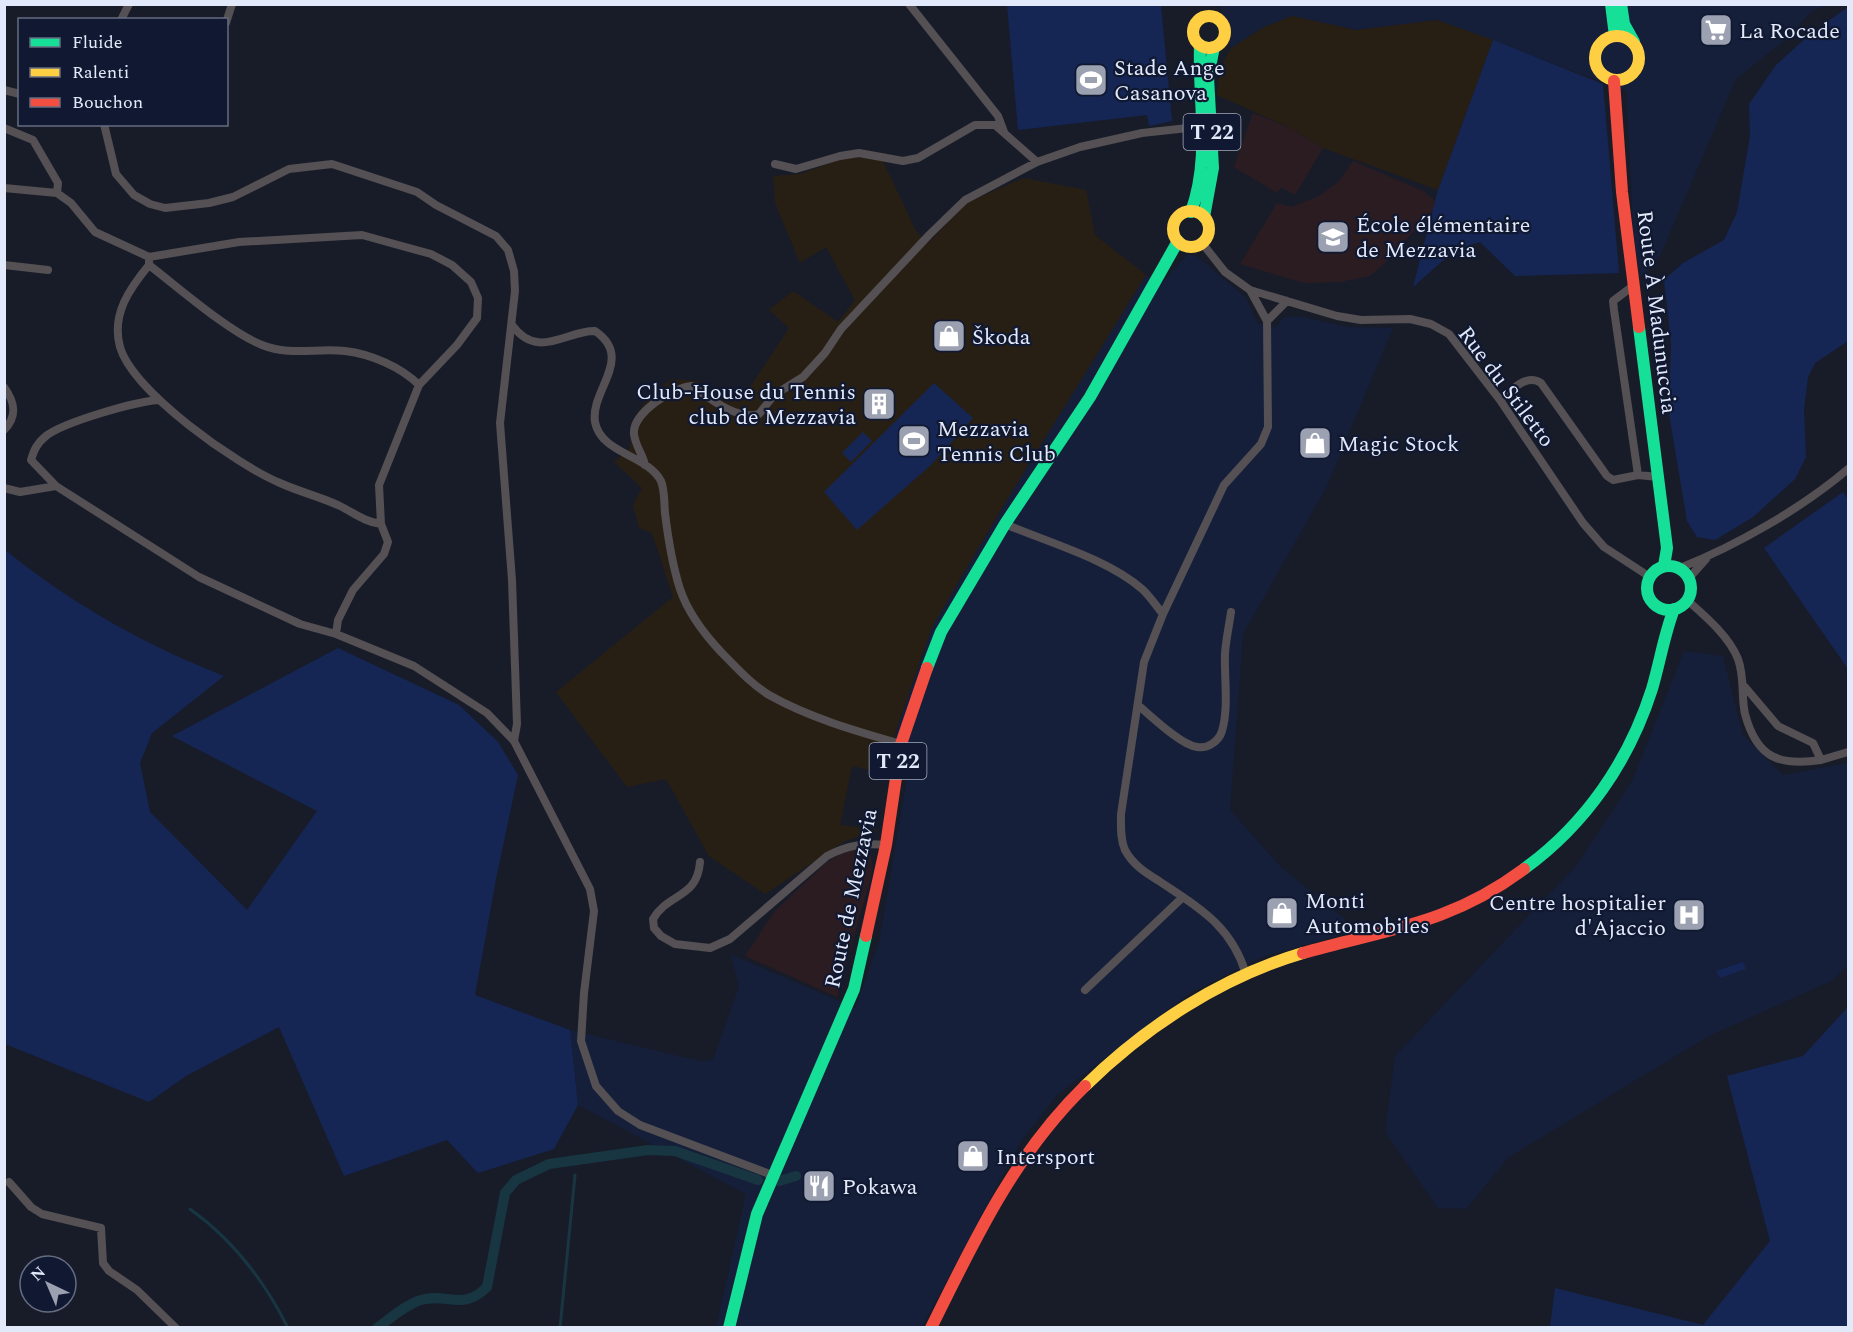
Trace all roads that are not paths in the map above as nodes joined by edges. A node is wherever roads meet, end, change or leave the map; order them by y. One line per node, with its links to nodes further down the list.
1 (129, 4): 6 (street)
2 (909, 4): 15 (street)
3 (1611, 4): 7 (main road)
4 (1621, 4): 8 (main road)
5 (1203, 9): 9 (main road); 10 (main road)
6 (122, 18)
7 (1615, 36): 8 (main road); 11 (main road)
8 (1635, 44): 11 (main road)
9 (1200, 45): 10 (main road); 13 (main road, T 22)
10 (1214, 47): 13 (main road, T 22)
11 (1614, 81): 27 (main road, Route À Madunuccia)
12 (105, 126): 31 (street)
13 (1207, 126): 16 (street); 20 (main road, T 22); 21 (main road, T 22)
14 (4, 128): 19 (street)
15 (1006, 135): 16 (street); 17 (street)
16 (1037, 162): 37 (street)
17 (775, 164)
18 (4, 188): 19 (street)
19 (57, 193): 24 (street)
20 (1191, 212): 21 (main road); 22 (main road)
21 (1204, 217): 23 (main road)
22 (1178, 242): 23 (main road); 44 (main road, Route de Mezzavia / T 22)
23 (1202, 243): 28 (street, Rue du Stiletto)
24 (149, 261): 32 (street); 32 (street); 34 (street)
25 (4, 265): 26 (street)
26 (48, 270)
27 (1633, 286): 39 (street); 40 (main road, Route À Madunuccia)
28 (1250, 290): 29 (street, Rue du Stiletto); 30 (street)
29 (1287, 302): 30 (street); 35 (street, Rue du Stiletto)
30 (1267, 321): 52 (street)
31 (512, 325): 37 (street); 57 (street)
32 (419, 385): 43 (street)
33 (4, 387): 36 (street)
34 (158, 400): 41 (street); 43 (street)
35 (1500, 400): 39 (street); 47 (street, Rue du Stiletto)
36 (4, 430)
37 (645, 465): 58 (street)
38 (1848, 469): 45 (street)
39 (1638, 475): 40 (street)
40 (1658, 477): 46 (main road, Route À Madunuccia)
41 (56, 486): 42 (street); 54 (street)
42 (4, 488)
43 (381, 524): 54 (street)
44 (1005, 524): 52 (street); 58 (main road, Route de Mezzavia / T 22)
45 (1708, 557): 46 (street); 46 (street)
46 (1677, 570): 47 (main road); 48 (main road)
47 (1650, 577): 49 (main road)
48 (1687, 600): 50 (main road); 55 (street)
49 (1661, 608): 50 (main road); 53 (main road)
50 (1674, 609): 53 (main road)
51 (1231, 612): 56 (street)
52 (1163, 614): 56 (street)
53 (1666, 629): 64 (main road)
54 (336, 634): 57 (street)
55 (1745, 687): 60 (street); 60 (street)
56 (1138, 705): 63 (street)
57 (514, 741): 66 (street)
58 (901, 744): 61 (main road, Route de Mezzavia / T 22)
59 (1848, 752): 60 (street)
60 (1821, 760)
61 (886, 845): 62 (street); 66 (main road, Route de Mezzavia / T 22)
62 (700, 862)
63 (1183, 897): 64 (street); 65 (street)
64 (1246, 974): 70 (main road)
65 (1085, 990)
66 (771, 1178): 69 (main road, Route de Mezzavia / T 22)
67 (9, 1182): 68 (street)
68 (176, 1328)
69 (729, 1328)
70 (931, 1328)

